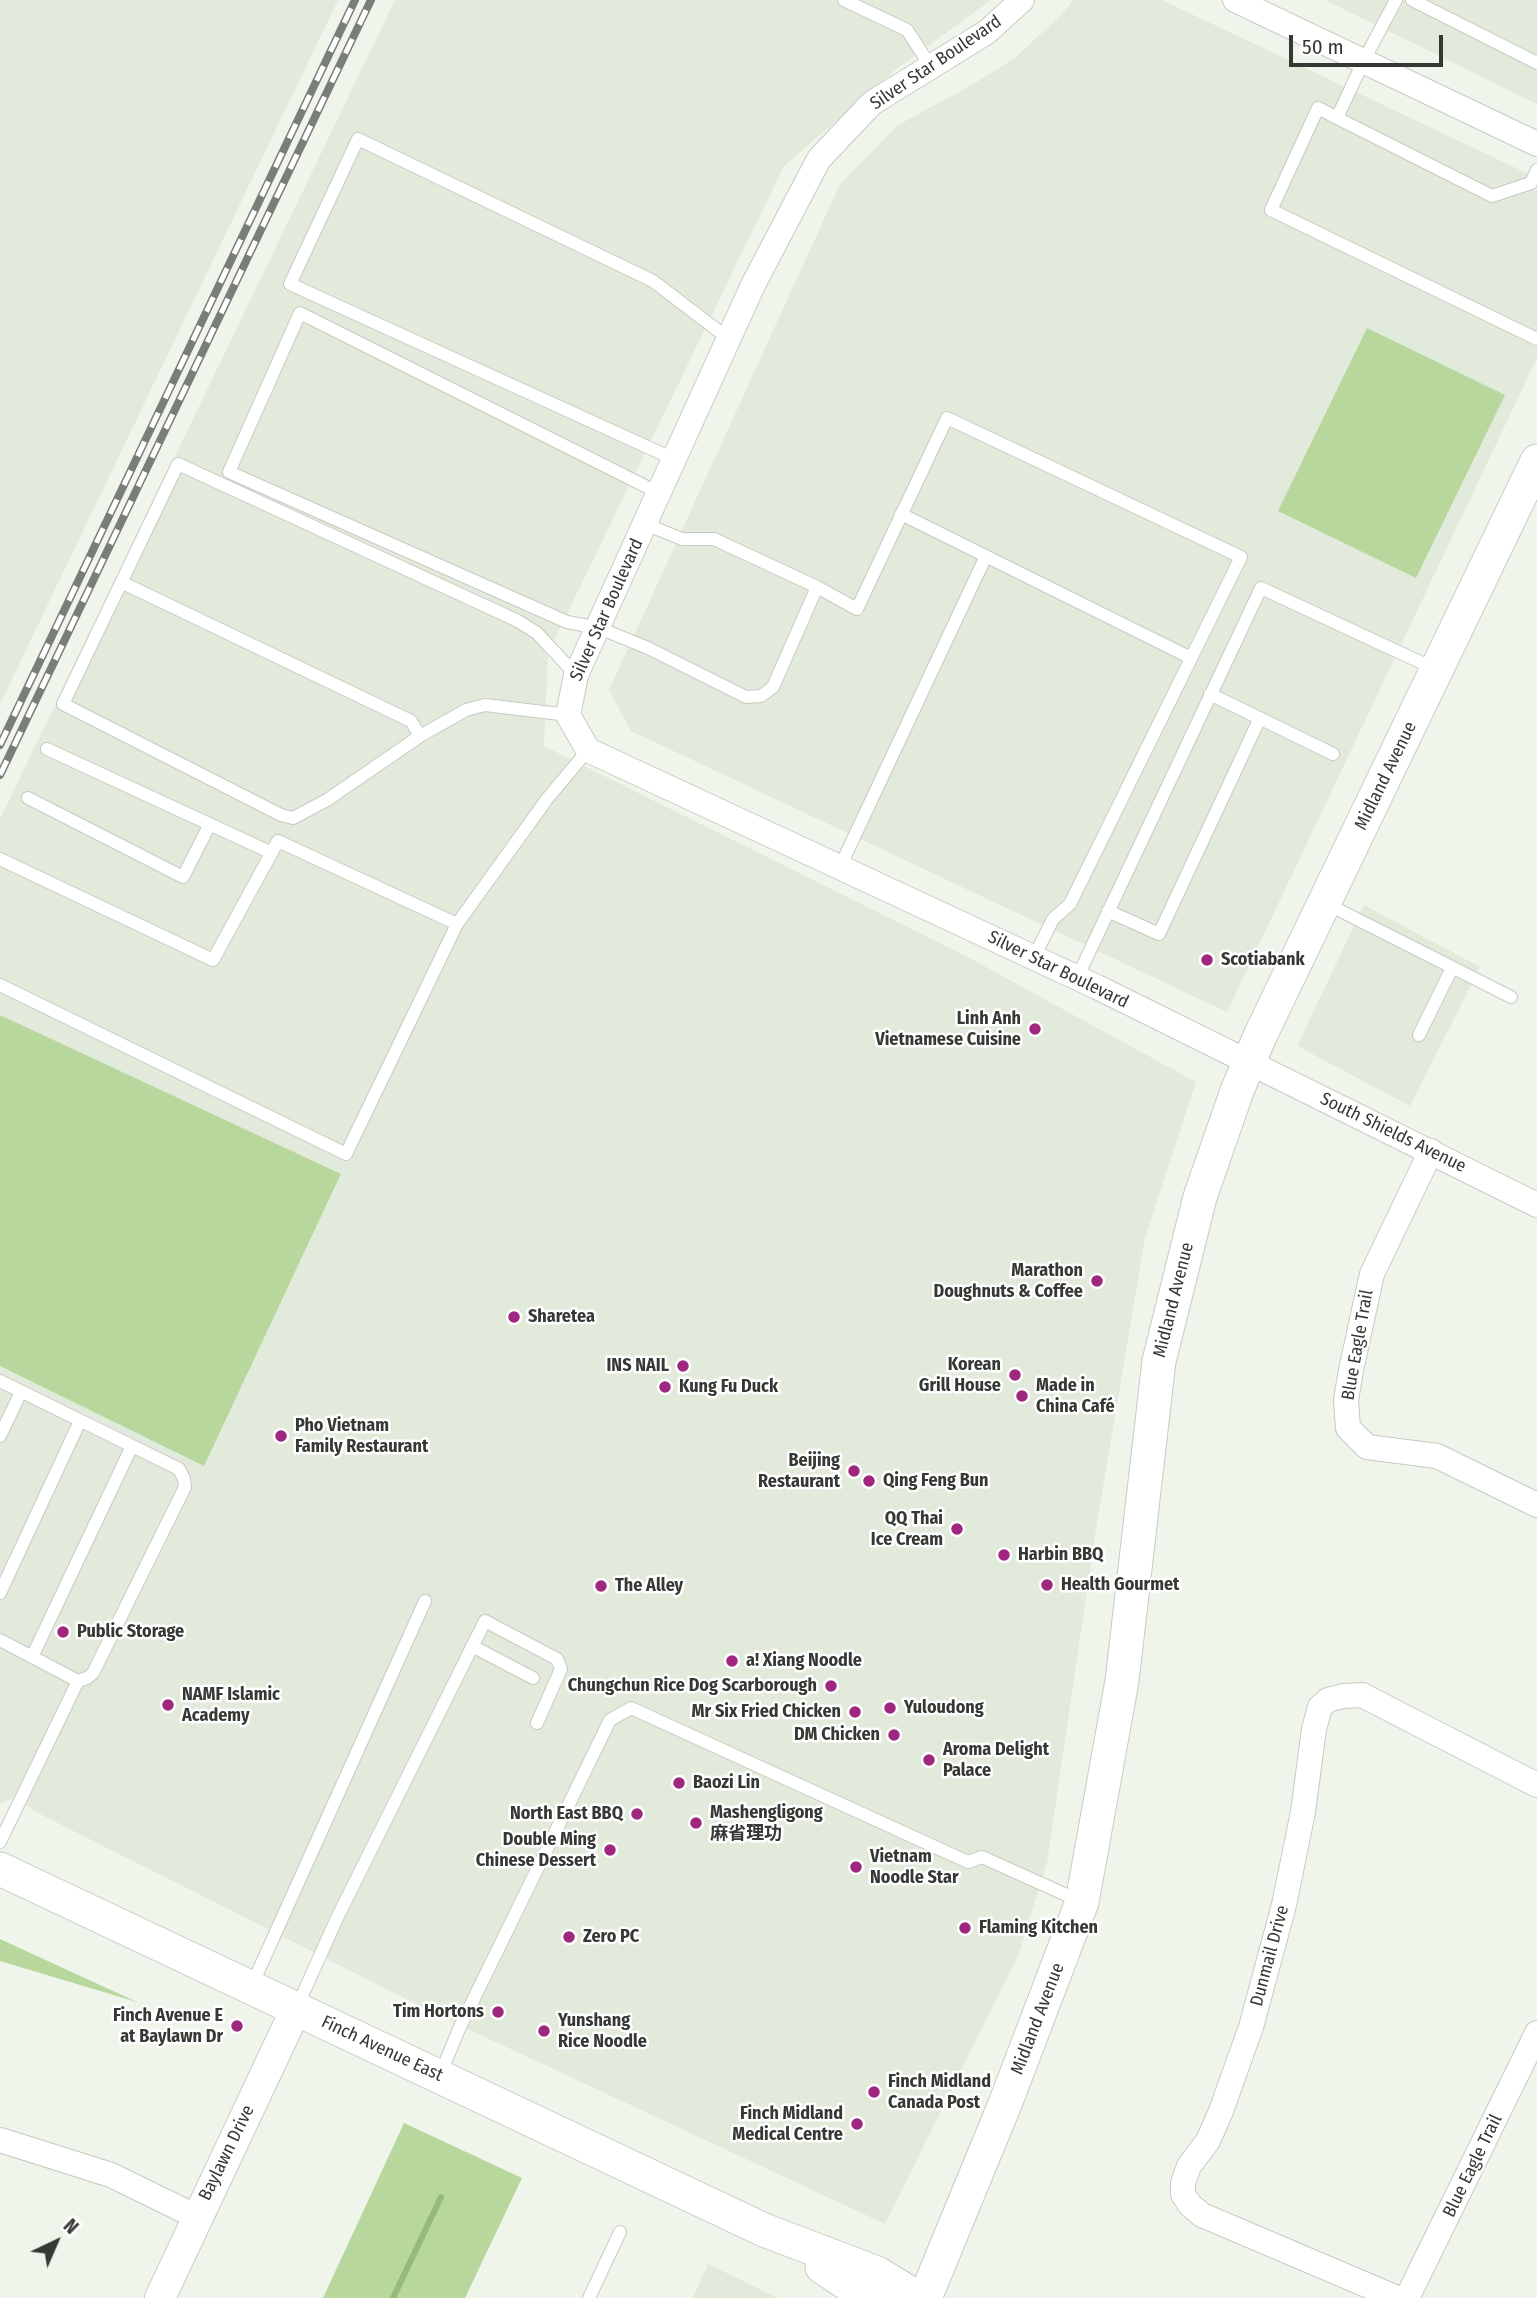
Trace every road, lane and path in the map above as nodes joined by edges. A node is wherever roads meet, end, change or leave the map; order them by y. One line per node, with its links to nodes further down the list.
1 (844, 0): 8 (lane)
2 (1022, 0): 8 (street, Silver Star Boulevard)
3 (1235, 0): 6 (street)
4 (1396, 0): 6 (lane)
5 (1412, 0): 7 (lane)
6 (1364, 60): 9 (lane); 10 (street)
7 (1537, 63)
8 (931, 67): 13 (street, Silver Star Boulevard)
9 (1337, 118): 11 (lane); 12 (lane)
10 (1535, 139)
11 (1537, 170)
12 (1537, 339)
13 (730, 340): 14 (street, Silver Star Boulevard); 14 (lane)
14 (676, 460): 16 (street, Silver Star Boulevard)
15 (1537, 461): 24 (main road, Midland Avenue)
16 (659, 493): 18 (street, Silver Star Boulevard); 22 (lane)
17 (901, 514): 19 (lane); 21 (lane); 23 (lane)
18 (645, 524): 21 (lane); 22 (street, Silver Star Boulevard)
19 (986, 556): 23 (lane); 37 (lane)
20 (122, 583): 25 (lane); 29 (lane); 29 (lane)
21 (817, 587): 22 (lane)
22 (599, 628): 25 (street, Silver Star Boulevard)
23 (1191, 658): 41 (lane)
24 (1438, 670): 26 (lane); 38 (main road, Midland Avenue)
25 (576, 675): 27 (street, Silver Star Boulevard)
26 (1210, 694): 28 (lane); 39 (lane)
27 (568, 715): 29 (lane); 31 (street)
28 (1260, 719): 32 (lane); 39 (lane)
29 (420, 736)
30 (47, 749): 34 (lane)
31 (588, 750): 37 (street, Silver Star Boulevard); 40 (lane)
32 (1333, 754)
33 (28, 798): 34 (lane)
34 (210, 824): 35 (lane)
35 (272, 853): 36 (lane); 40 (lane)
36 (0, 859)
37 (841, 867): 41 (street, Silver Star Boulevard)
38 (1325, 903): 42 (lane); 47 (main road, Midland Avenue)
39 (1108, 911): 43 (lane)
40 (457, 924): 44 (lane)
41 (1034, 957): 43 (street, Silver Star Boulevard)
42 (1452, 968): 45 (lane); 46 (lane)
43 (1077, 978): 47 (street, Silver Star Boulevard)
44 (0, 985)
45 (1511, 997)
46 (1419, 1035)
47 (1249, 1063): 48 (street, South Shields Avenue); 67 (main road, Midland Avenue)
48 (1431, 1151): 49 (street, South Shields Avenue); 55 (street, Blue Eagle Trail)
49 (1537, 1205)
50 (0, 1381): 51 (lane)
51 (21, 1392): 52 (lane); 53 (lane)
52 (80, 1421): 54 (lane); 56 (lane)
53 (0, 1436)
54 (132, 1446): 60 (lane); 62 (lane)
55 (1537, 1505)
56 (0, 1593)
57 (425, 1601): 68 (lane)
58 (0, 1640): 60 (lane)
59 (472, 1646): 61 (lane); 63 (lane); 69 (lane)
60 (32, 1657): 62 (lane)
61 (534, 1678)
62 (78, 1681): 65 (lane)
63 (537, 1723)
64 (1537, 1785): 80 (street, Dunmail Drive)
65 (0, 1842)
66 (0, 1869): 68 (main road, Finch Avenue East)
67 (1082, 1902): 71 (lane); 76 (main road, Midland Avenue)
68 (251, 1989): 69 (main road, Finch Avenue East)
69 (296, 2009): 71 (main road, Finch Avenue East); 73 (street, Baylawn Drive)
70 (1537, 2033): 81 (street, Blue Eagle Trail)
71 (440, 2076): 74 (main road, Finch Avenue East)
72 (0, 2140): 73 (street)
73 (197, 2217): 77 (street, Baylawn Drive)
74 (764, 2230): 76 (main road, Finch Avenue East); 79 (main road, Finch Avenue East)
75 (620, 2232): 78 (lane)
76 (909, 2295)
77 (160, 2298)
78 (589, 2298)
79 (869, 2298)
80 (1397, 2298)
81 (1407, 2298)

